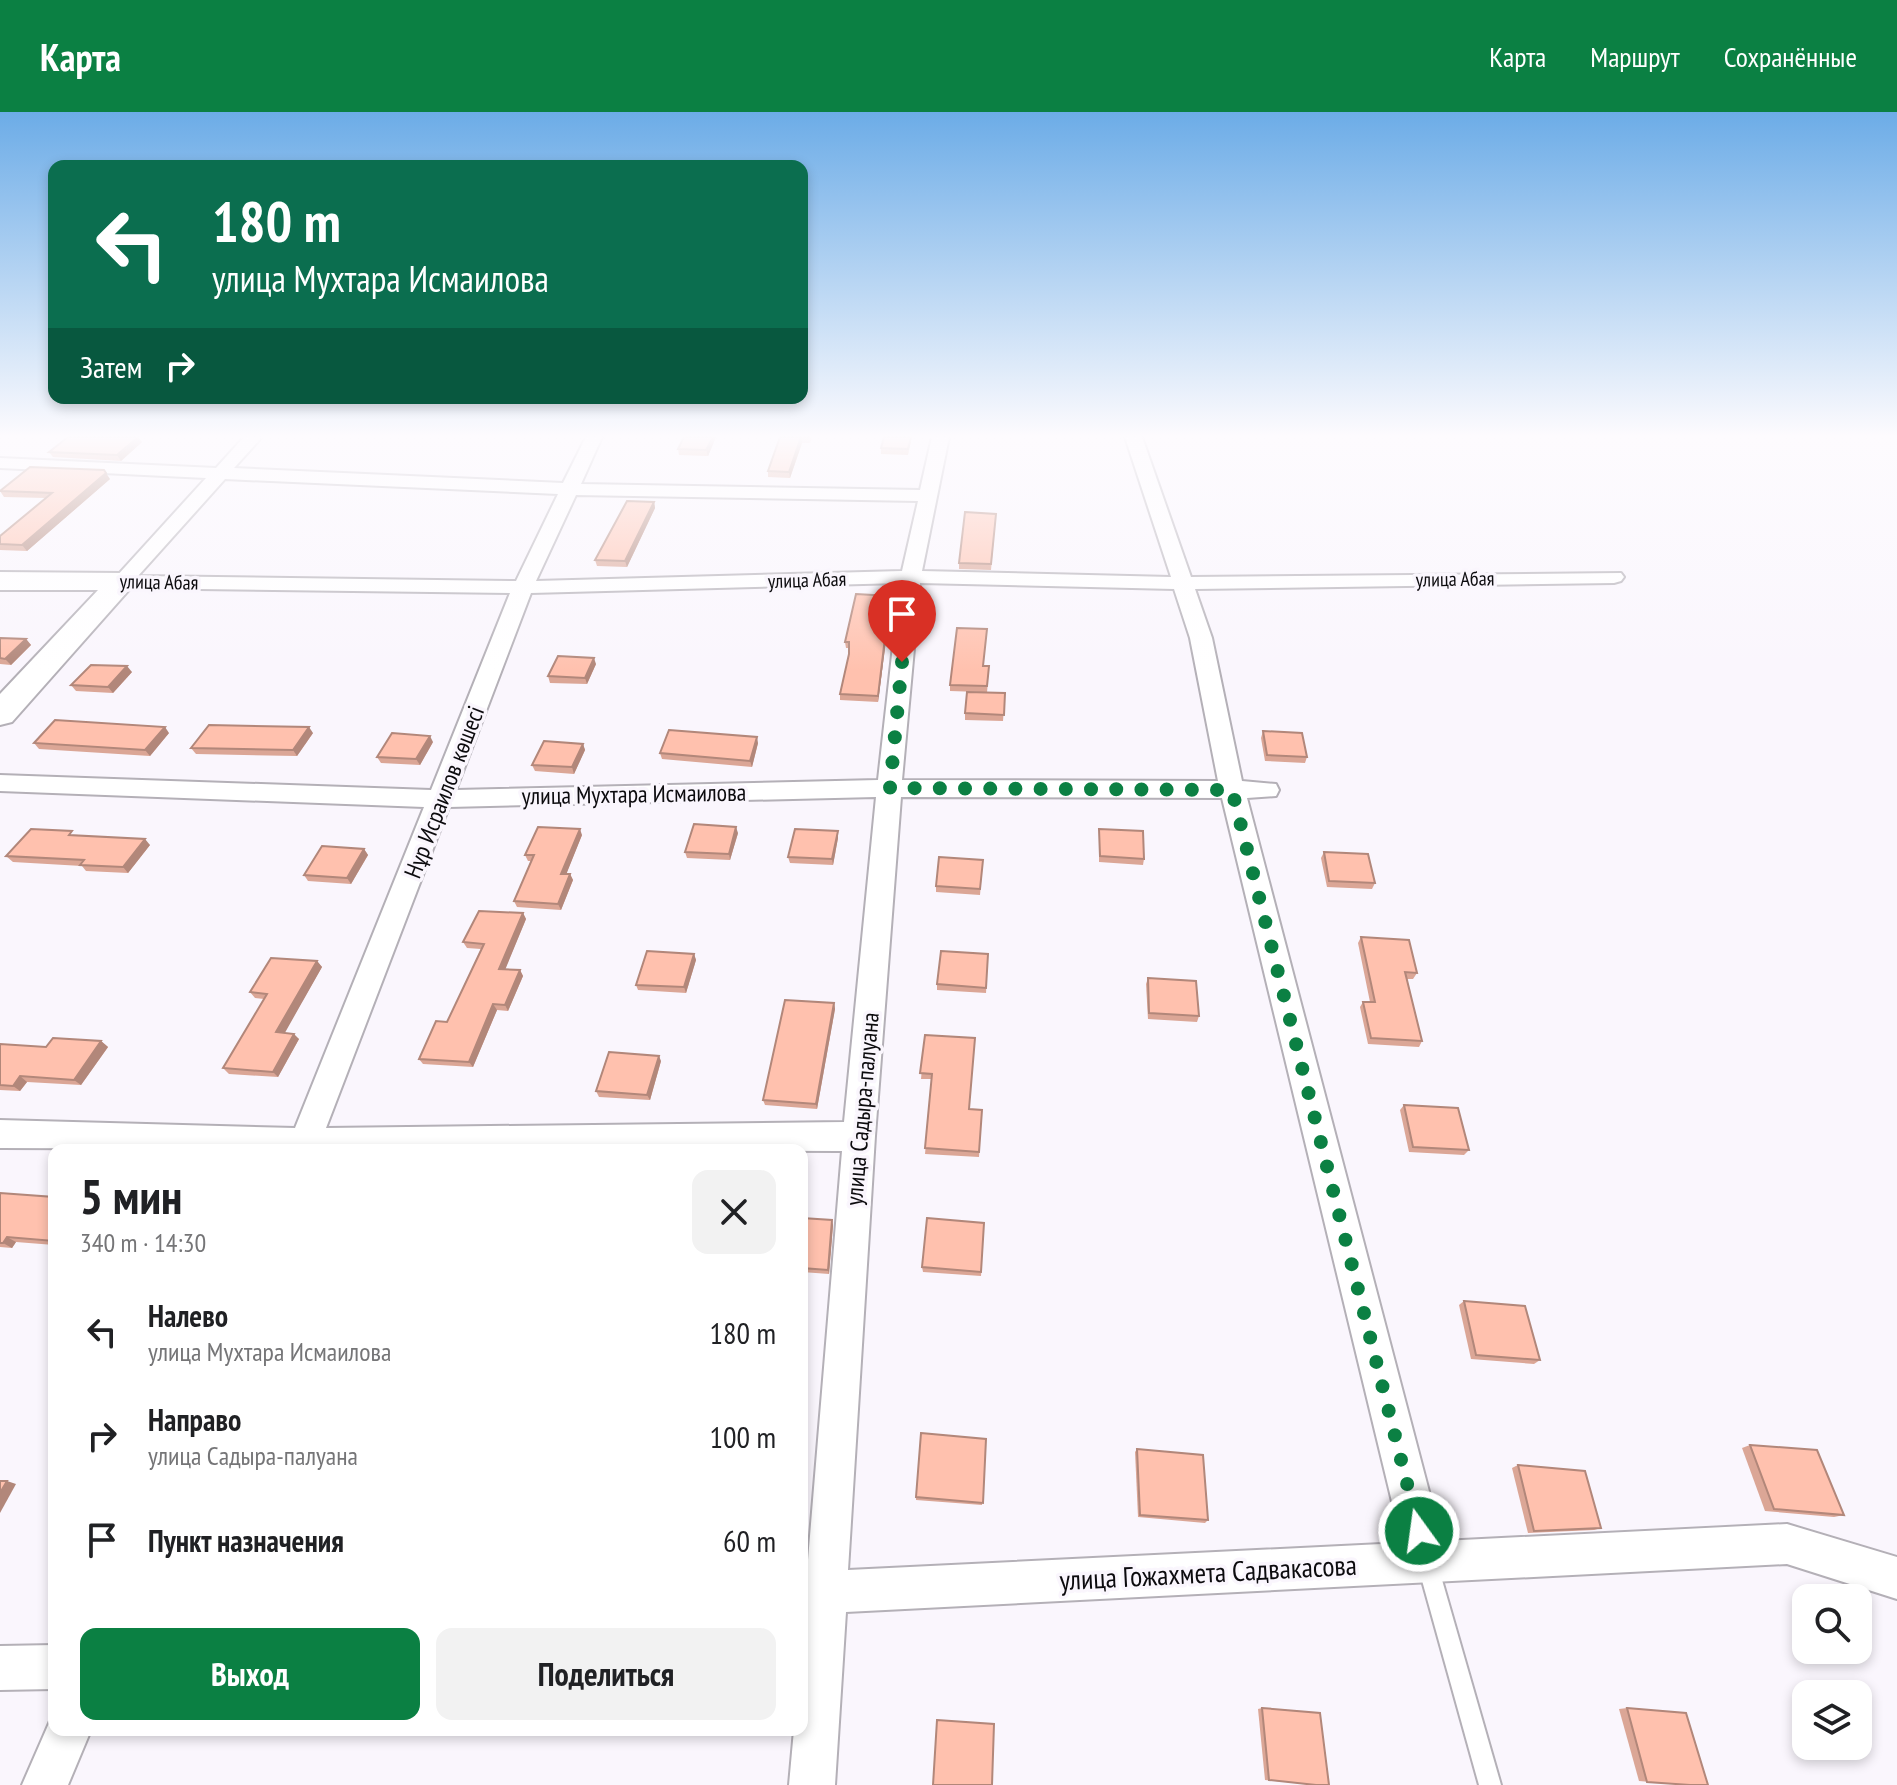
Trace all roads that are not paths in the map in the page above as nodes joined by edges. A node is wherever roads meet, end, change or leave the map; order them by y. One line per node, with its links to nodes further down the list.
1 (182, 515): 8 (street)
2 (556, 515): 10 (street, Нұр Исраилов көшесі)
3 (924, 515): 5 (street, улица Садыра-палуана)
4 (1160, 515): 9 (street)
5 (911, 577): 9 (street, улица Абая); 10 (street, улица Абая); 13 (street, улица Садыра-палуана)
6 (1614, 577): 9 (street, улица Абая)
7 (0, 581): 8 (street, улица Абая)
8 (122, 582): 10 (street, улица Абая); 11 (street)
9 (1182, 583): 14 (street)
10 (523, 587): 16 (street, Нұр Исраилов көшесі)
11 (0, 714)
12 (0, 783): 16 (street, улица Мухтара Исмаилова)
13 (890, 788): 14 (street, улица Мухтара Исмаилова); 16 (street, улица Мухтара Исмаилова); 18 (street, улица Садыра-палуана)
14 (1232, 790): 15 (street, улица Мухтара Исмаилова); 22 (street)
15 (1267, 790)
16 (442, 799): 20 (street, Нұр Исраилов көшесі)
17 (0, 1134): 19 (street)
18 (859, 1136): 21 (street); 24 (street, улица Садыра-палуана)
19 (233, 1144)
20 (304, 1144)
21 (455, 1144)
22 (1427, 1562): 23 (street, улица Гожахмета Садвакасова); 24 (street, улица Гожахмета Садвакасова); 30 (lane)
23 (1897, 1578)
24 (813, 1592): 29 (street, улица Садыра-палуана)
25 (48, 1667): 26 (street)
26 (0, 1668)
27 (66, 1736): 28 (street)
28 (45, 1785)
29 (812, 1785)
30 (1490, 1785)

